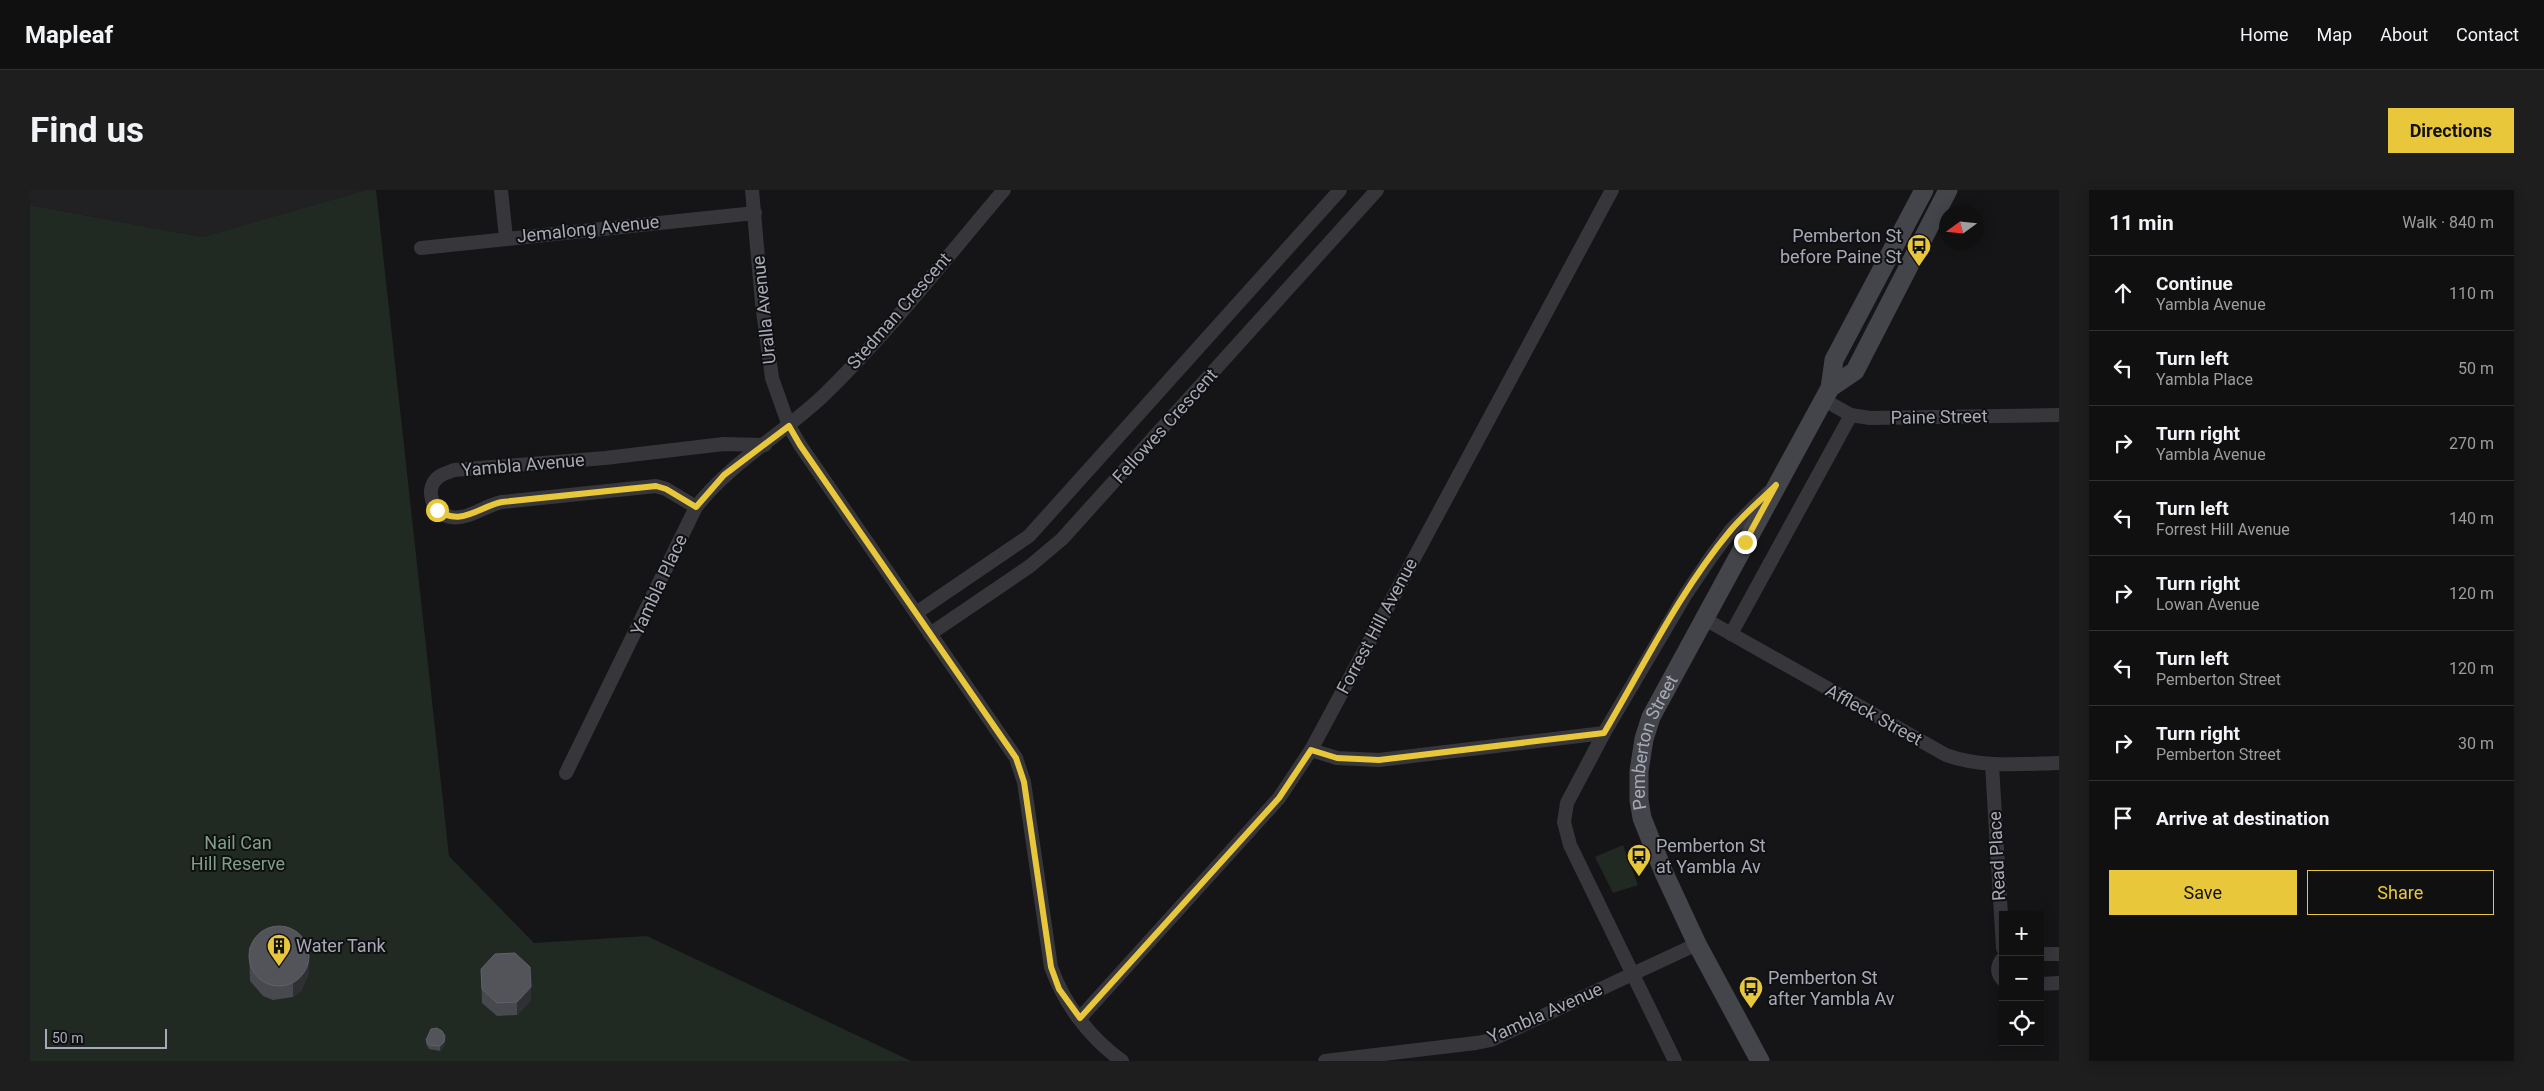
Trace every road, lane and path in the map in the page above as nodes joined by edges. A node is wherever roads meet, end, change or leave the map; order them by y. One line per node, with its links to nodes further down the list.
1 (501, 190): 11 (street)
2 (752, 190): 9 (street, Uralla Avenue)
3 (1004, 190): 16 (street, Stedman Crescent)
4 (1340, 190): 20 (street, Fellowes Crescent)
5 (1377, 190): 22 (street, Fellowes Crescent)
6 (1612, 190): 25 (street, Forrest Hill Avenue)
7 (1948, 190): 10 (main road, Pemberton Street)
8 (1920, 198): 10 (main road); 13 (main road, Pemberton Street)
9 (755, 213): 11 (street, Jemalong Avenue); 16 (street, Uralla Avenue)
10 (1934, 214): 13 (main road, Pemberton Street)
11 (506, 238): 12 (street, Jemalong Avenue)
12 (420, 248)
13 (1827, 394): 14 (street, Paine Street); 18 (main road, Pemberton Street)
14 (1851, 415): 15 (street, Paine Street); 23 (street)
15 (2059, 416)
16 (789, 426): 17 (street, Yambla Place); 20 (street)
17 (765, 445): 19 (street, Yambla Place); 19 (street, Yambla Avenue)
18 (1776, 485): 21 (main road, Pemberton Street); 24 (street, Pemberton Street)
19 (696, 507): 28 (street, Yambla Place)
20 (916, 613): 22 (street)
21 (1703, 618): 23 (street, Affleck Street); 30 (main road, Pemberton Street)
22 (930, 634): 36 (street)
23 (1731, 634): 27 (street, Affleck Street)
24 (1604, 733): 25 (street); 33 (street, Pemberton Street)
25 (1311, 750): 36 (street, Forrest Hill Avenue)
26 (2059, 763): 27 (street, Affleck Street)
27 (1992, 765): 29 (street, Read Place)
28 (566, 773)
29 (2001, 911)
30 (1697, 944): 33 (street, Yambla Avenue); 40 (main road, Pemberton Street)
31 (2044, 954): 32 (street)
32 (2059, 954)
33 (1634, 972): 38 (street, Yambla Avenue); 39 (street, Pemberton Street)
34 (2059, 983): 35 (street)
35 (2044, 984)
36 (1080, 1018): 37 (street)
37 (1122, 1061)
38 (1325, 1061)
39 (1675, 1061)
40 (1760, 1061)

